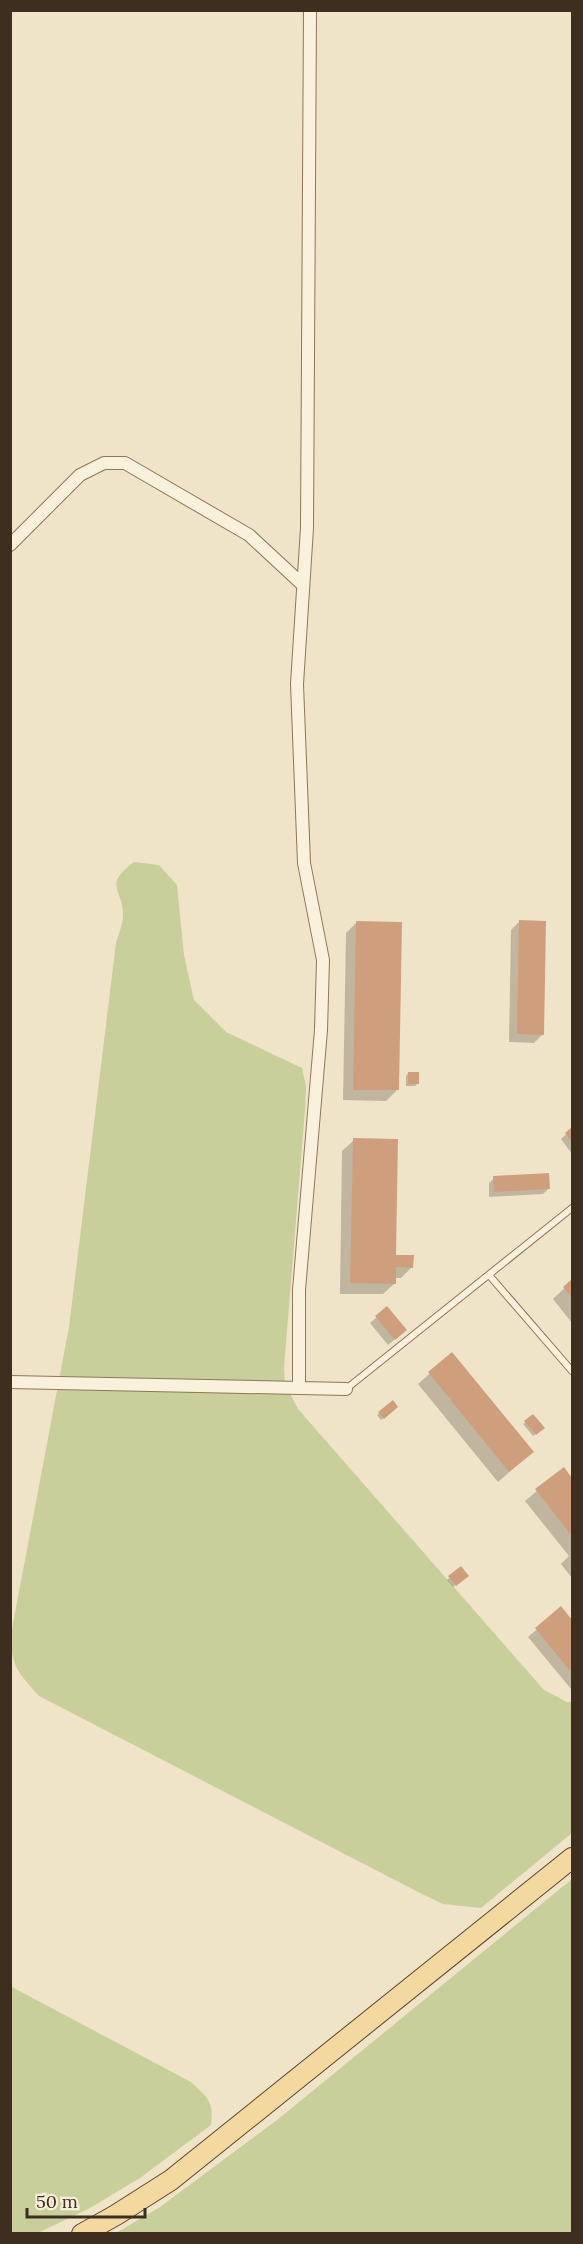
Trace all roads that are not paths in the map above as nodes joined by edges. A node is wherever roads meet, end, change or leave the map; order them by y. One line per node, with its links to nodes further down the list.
1 (310, 10): 3 (street)
2 (10, 545): 3 (street)
3 (303, 585): 8 (street)
4 (573, 1208): 5 (lane)
5 (489, 1275): 6 (lane); 9 (lane)
6 (573, 1371)
7 (10, 1382): 8 (street)
8 (299, 1388): 9 (street)
9 (346, 1389)
10 (573, 1858): 11 (main road)
11 (82, 2234)

